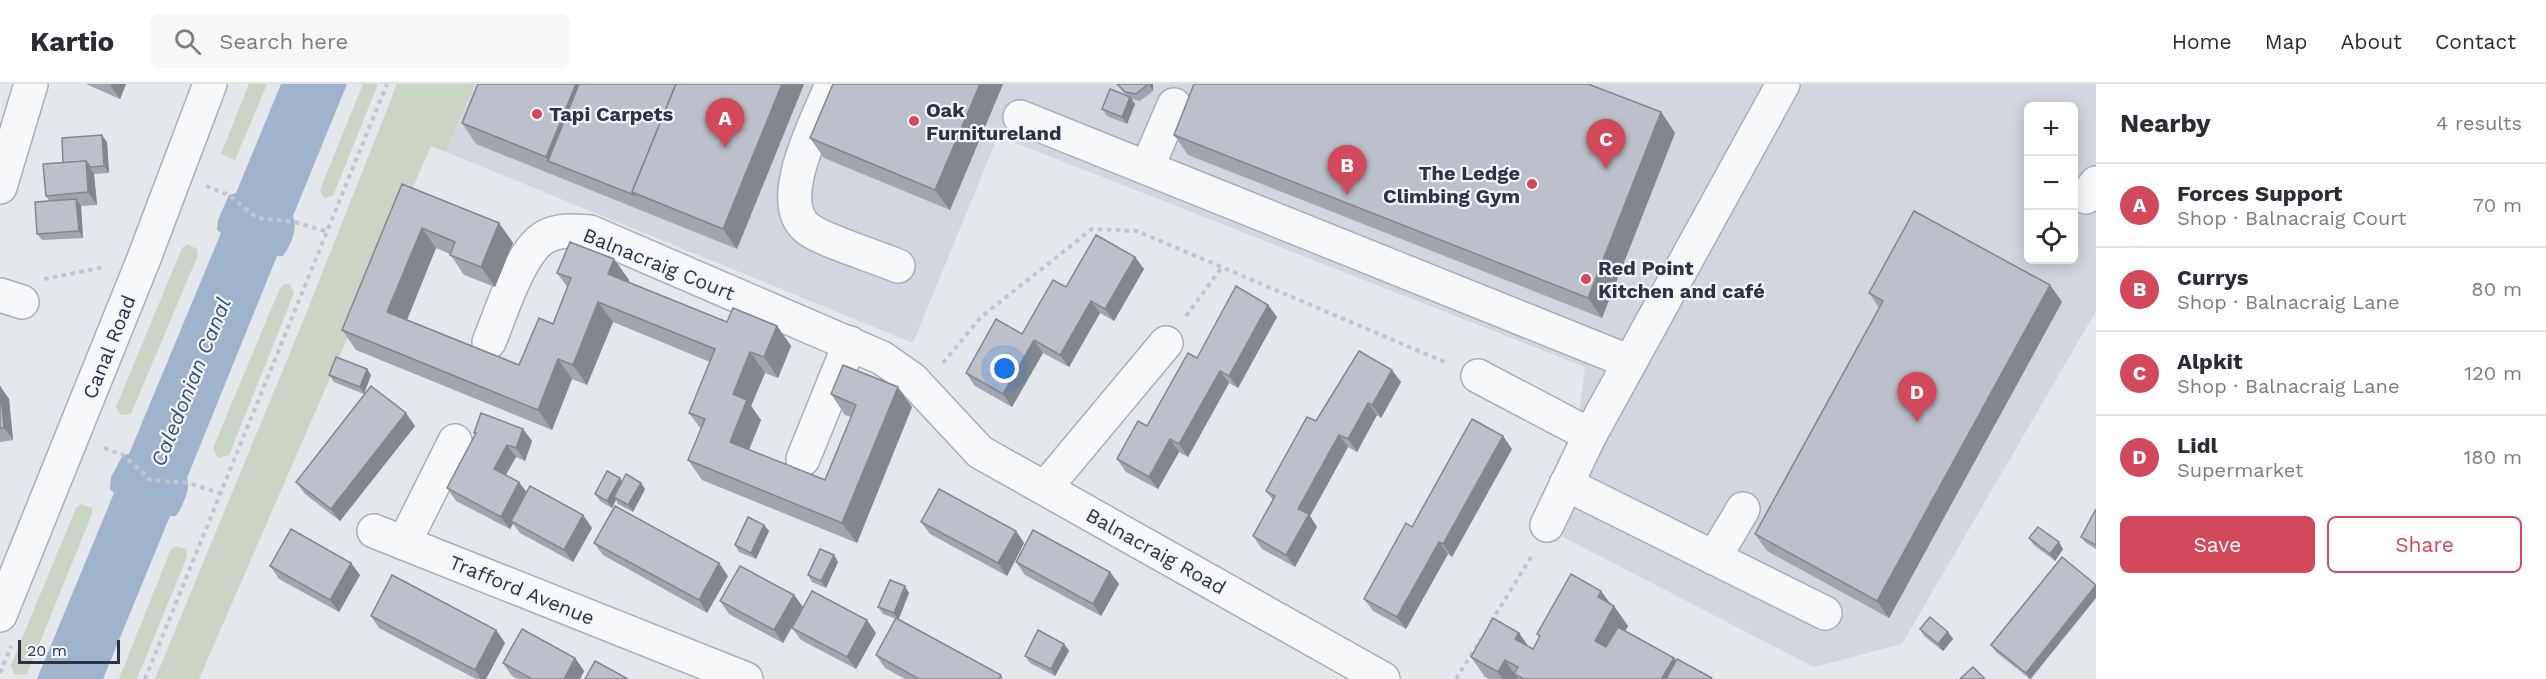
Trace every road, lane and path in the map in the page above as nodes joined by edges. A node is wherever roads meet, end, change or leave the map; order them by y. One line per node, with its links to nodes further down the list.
1 (31, 84): 10 (street)
2 (210, 84): 34 (street, Canal Road)
3 (387, 84): 11 (path)
4 (832, 84): 13 (street)
5 (1783, 84): 19 (street)
6 (1174, 105): 8 (street)
7 (1020, 117): 8 (street)
8 (1147, 168): 19 (street)
9 (200, 184): 11 (path)
10 (0, 187)
11 (328, 232): 28 (path)
12 (115, 264): 15 (path)
13 (898, 266)
14 (1222, 267): 18 (path); 20 (path); 21 (path)
15 (64, 275)
16 (489, 342): 17 (street, Balnacraig Court)
17 (850, 344): 21 (street, Balnacraig Court); 25 (street)
18 (1166, 344): 27 (street)
19 (1630, 362): 22 (street)
20 (1478, 376): 22 (street)
21 (931, 399): 27 (street, Balnacraig Road)
22 (1590, 435): 26 (street)
23 (455, 441): 32 (street)
24 (102, 448): 28 (path)
25 (803, 459)
26 (1566, 484): 30 (street); 33 (street)
27 (1045, 488): 38 (street, Balnacraig Road)
28 (222, 494): 36 (path)
29 (1743, 509): 33 (street)
30 (1547, 525): 39 (path)
31 (374, 531): 32 (street, Trafford Avenue)
32 (404, 543): 37 (street, Trafford Avenue)
33 (1714, 558): 35 (street)
34 (1, 610)
35 (1825, 613)
36 (145, 679)
37 (746, 679)
38 (1383, 679)
39 (1456, 679)

